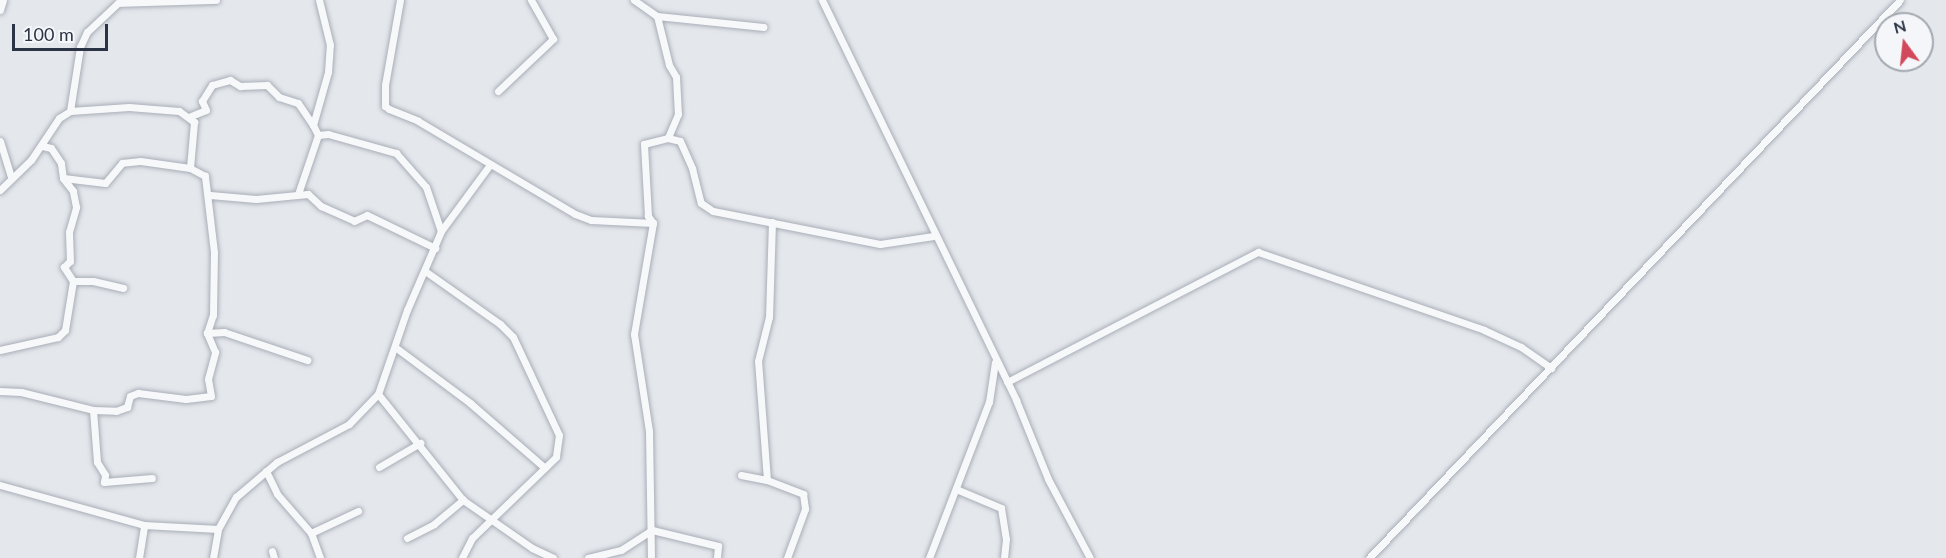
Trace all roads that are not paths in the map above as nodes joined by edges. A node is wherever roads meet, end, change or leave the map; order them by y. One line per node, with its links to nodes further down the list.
1 (3, 0): 10 (street)
2 (216, 0): 9 (street)
3 (319, 0): 16 (street)
4 (399, 0): 21 (street)
5 (531, 0): 13 (street)
6 (634, 0): 11 (street)
7 (822, 0): 31 (street)
8 (1900, 0): 41 (street)
9 (117, 1): 14 (street)
10 (0, 9)
11 (657, 16): 12 (street); 18 (street)
12 (763, 27)
13 (498, 91)
14 (70, 111): 15 (street); 20 (street)
15 (191, 116): 16 (street); 22 (street)
16 (313, 125): 17 (street)
17 (318, 135): 26 (street); 30 (street)
18 (668, 138): 28 (street); 29 (street)
19 (0, 141): 23 (street)
20 (42, 146): 23 (street); 24 (street)
21 (489, 166): 29 (street); 30 (street)
22 (190, 168): 24 (street); 27 (street)
23 (11, 178): 25 (street)
24 (63, 178): 34 (street)
25 (0, 190)
26 (298, 194): 27 (street); 32 (street)
27 (210, 195): 36 (street)
28 (772, 222): 31 (street); 52 (street)
29 (652, 223): 60 (street)
30 (441, 231): 32 (street)
31 (933, 236): 40 (street)
32 (435, 248): 33 (street)
33 (425, 271): 37 (street); 48 (street)
34 (73, 281): 35 (street); 38 (street)
35 (123, 288)
36 (207, 333): 39 (street); 45 (street)
37 (395, 347): 44 (street); 48 (street)
38 (0, 350)
39 (307, 360)
40 (995, 361): 42 (street); 54 (street)
41 (1551, 368): 42 (street); 76 (street)
42 (1007, 382): 75 (street)
43 (0, 391): 45 (street)
44 (378, 394): 46 (street); 49 (street)
45 (93, 410): 51 (street)
46 (420, 443): 47 (street); 55 (street)
47 (379, 467)
48 (545, 468): 57 (street)
49 (266, 471): 59 (street); 61 (street)
50 (741, 475): 52 (street)
51 (152, 478)
52 (767, 480): 72 (street)
53 (0, 484): 58 (street)
54 (956, 489): 63 (street); 73 (street)
55 (464, 500): 57 (street); 62 (street)
56 (358, 511): 61 (street)
57 (491, 521): 67 (street); 68 (street)
58 (144, 525): 59 (street); 64 (street)
59 (218, 529): 65 (street)
60 (652, 530): 69 (street); 70 (street); 71 (street)
61 (311, 533): 66 (street)
62 (406, 538)
63 (1004, 557): 74 (street)
64 (139, 558)
65 (213, 558)
66 (320, 558)
67 (462, 558)
68 (553, 558)
69 (588, 558)
70 (651, 558)
71 (717, 558)
72 (787, 558)
73 (929, 558)
74 (1013, 558)
75 (1090, 558)
76 (1369, 558)

